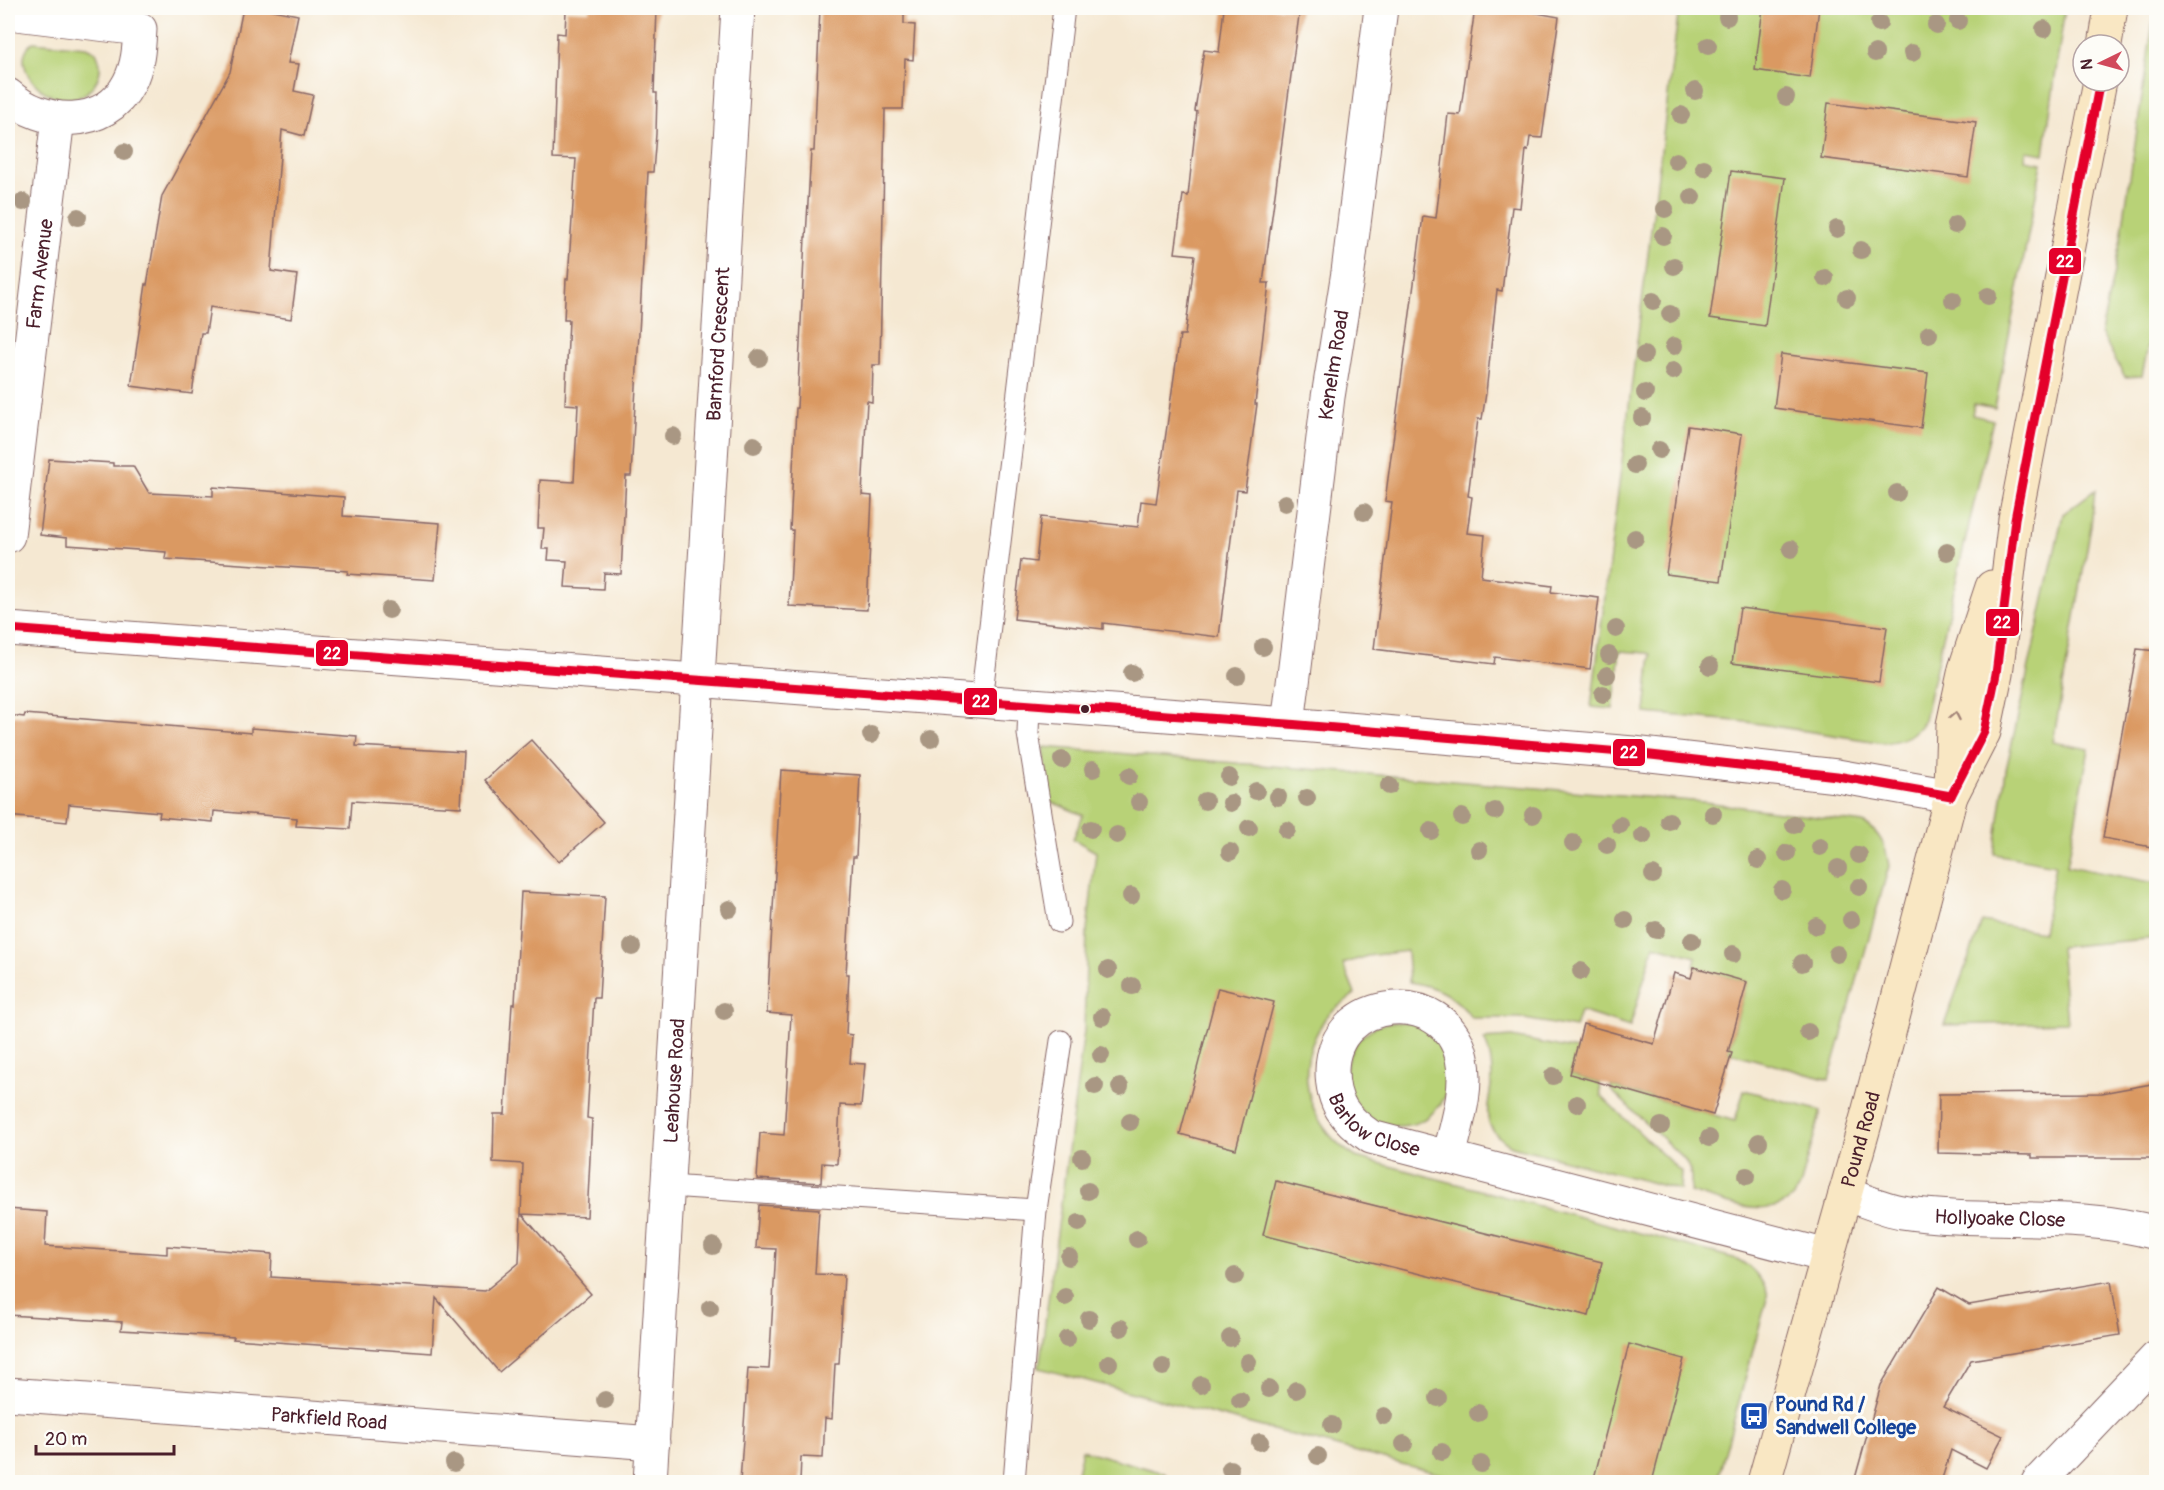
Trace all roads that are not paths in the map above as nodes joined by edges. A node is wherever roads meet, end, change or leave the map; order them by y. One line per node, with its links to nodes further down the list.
1 (738, 8): 12 (street, Barnford Crescent)
2 (1064, 8): 13 (lane)
3 (1382, 8): 15 (street, Kenelm Road)
4 (2111, 8): 6 (street)
5 (8, 13): 9 (street)
6 (2107, 33)
7 (2098, 93): 16 (street, Pound Road)
8 (8, 96): 9 (street)
9 (58, 118): 10 (street, Farm Avenue)
10 (8, 536)
11 (8, 629): 12 (street)
12 (698, 680): 13 (street); 20 (street, Leahouse Road)
13 (981, 700): 14 (street)
14 (1029, 705): 15 (street); 17 (lane)
15 (1288, 724): 16 (street)
16 (1951, 796): 21 (street, Pound Road)
17 (1059, 922)
18 (1060, 1041): 22 (lane)
19 (1449, 1157): 19 (street, Barlow Close); 24 (street, Barlow Close)
20 (669, 1185): 22 (lane); 27 (street, Leahouse Road)
21 (1845, 1194): 23 (street, Hollyoake Close); 24 (street, Pound Road)
22 (1036, 1210): 29 (lane)
23 (2157, 1233)
24 (1827, 1256): 30 (street, Pound Road)
25 (2157, 1358): 31 (street)
26 (8, 1394): 27 (street, Parkfield Road)
27 (652, 1443): 28 (street, Leahouse Road)
28 (650, 1482)
29 (1014, 1482)
30 (1764, 1482)
31 (2038, 1482)

